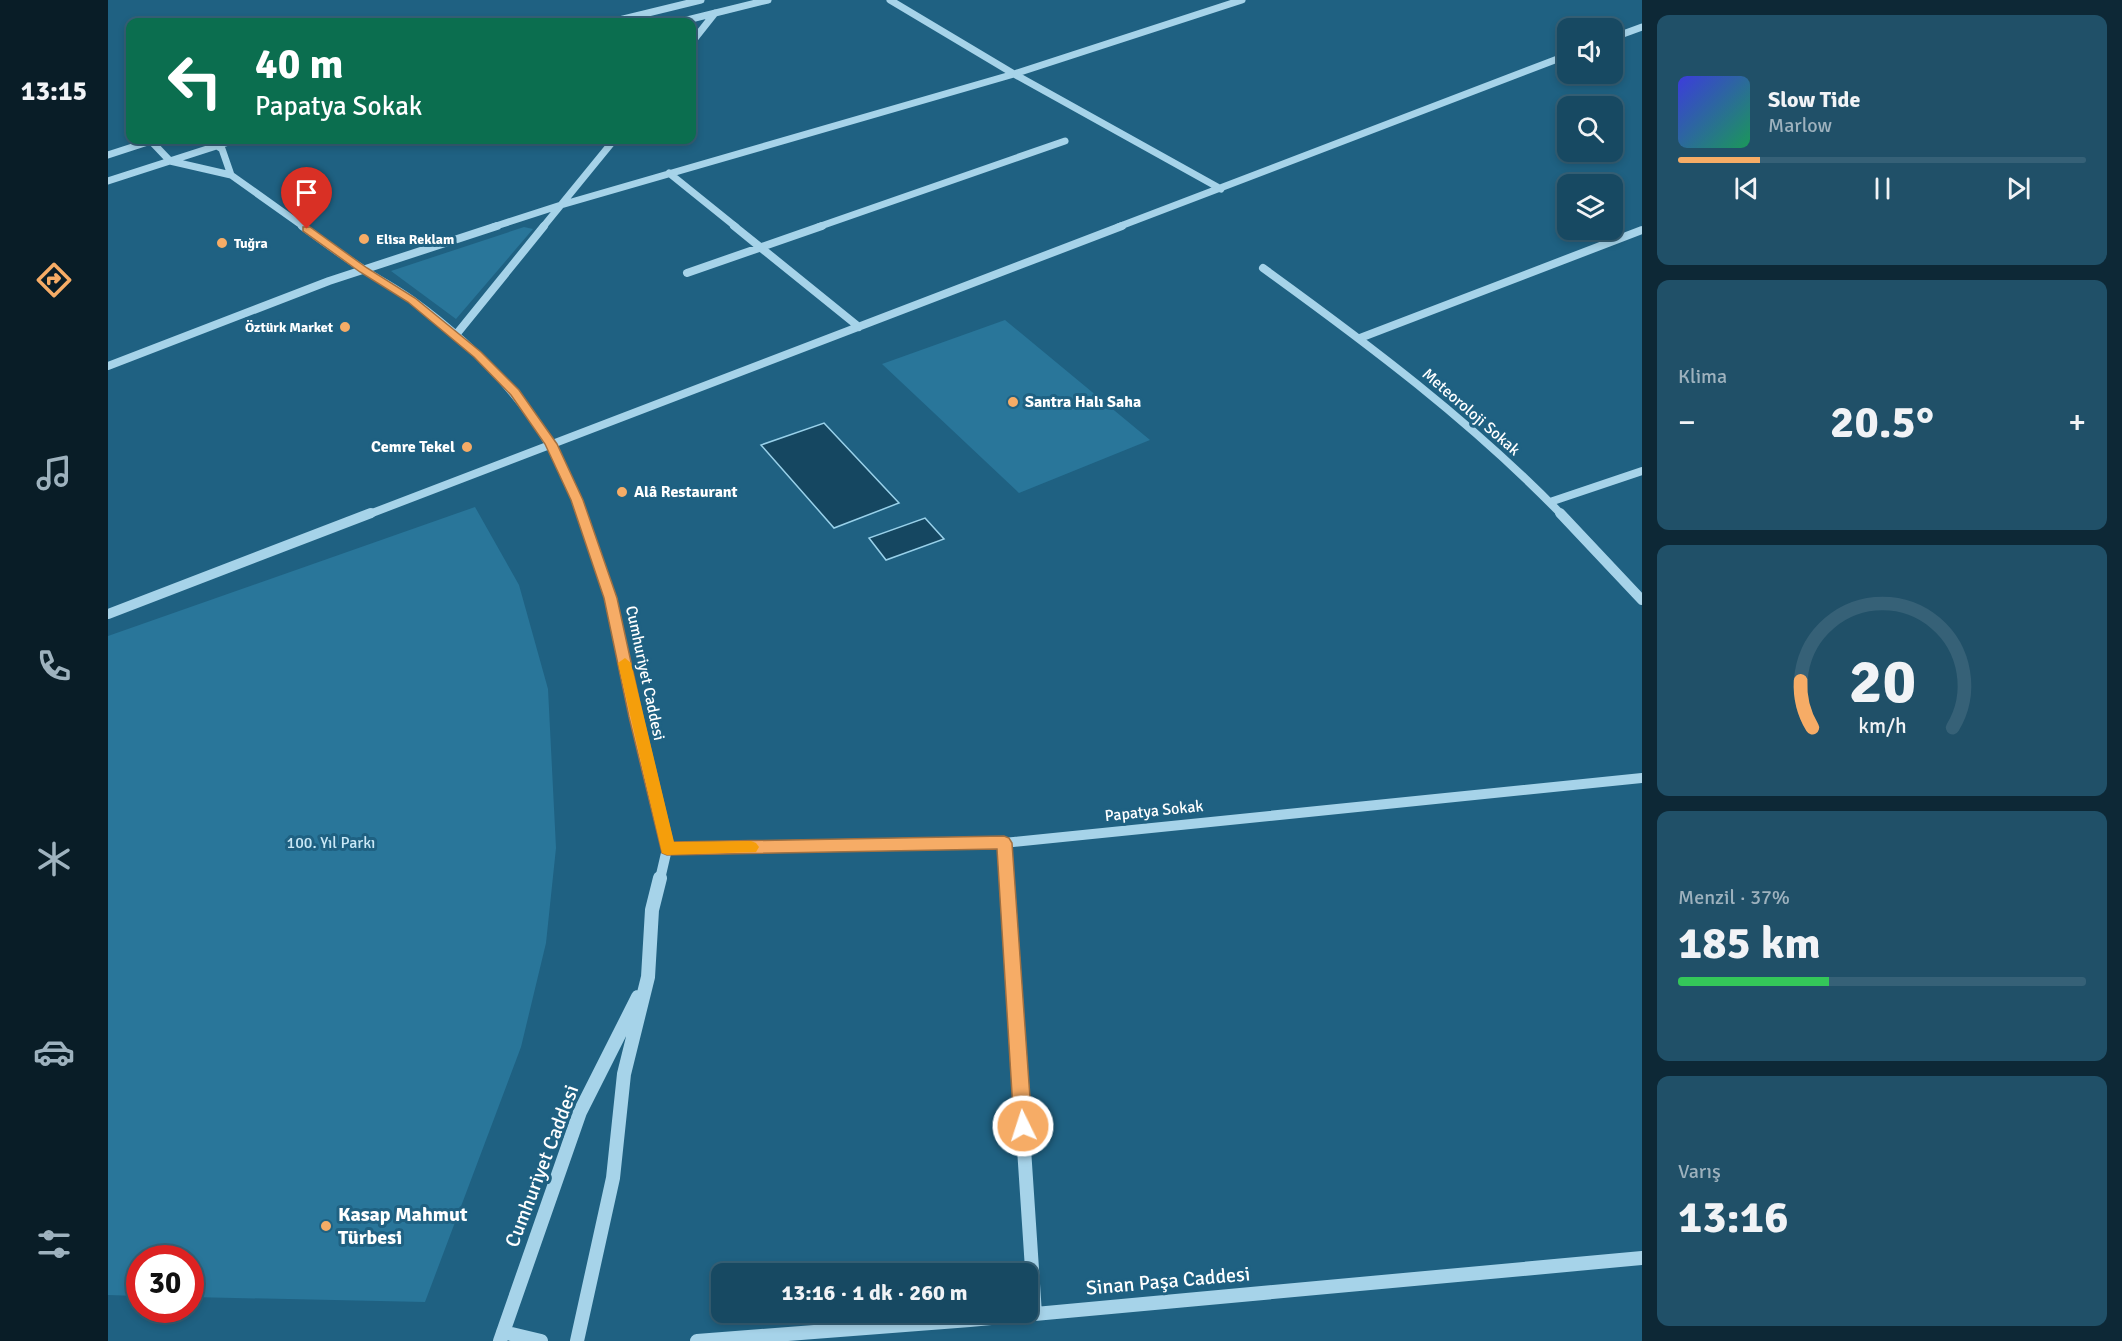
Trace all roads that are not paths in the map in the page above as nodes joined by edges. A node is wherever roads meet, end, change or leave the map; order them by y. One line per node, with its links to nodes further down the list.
1 (701, 0): 6 (street)
2 (768, 0): 5 (street)
3 (890, 0): 12 (street)
4 (1242, 0): 12 (street)
5 (715, 13): 7 (street); 10 (street)
6 (627, 18)
7 (695, 18)
8 (1642, 27): 9 (street)
9 (1623, 34)
10 (696, 37)
11 (1557, 60): 26 (street)
12 (1014, 74): 23 (street); 26 (street)
13 (1065, 141): 29 (street)
14 (141, 144): 20 (street)
15 (155, 144): 22 (street)
16 (220, 144): 18 (street)
17 (611, 144): 27 (street)
18 (216, 145): 22 (street); 24 (street)
19 (108, 146): 20 (street)
20 (118, 152): 21 (street)
21 (108, 155)
22 (170, 161): 24 (street, Cumhuriyet Caddesi); 25 (street)
23 (669, 173): 27 (street); 29 (street)
24 (231, 175): 31 (street, Cumhuriyet Caddesi)
25 (108, 181)
26 (1221, 189): 33 (street)
27 (561, 205): 31 (street); 34 (street)
28 (1642, 230): 35 (street)
29 (761, 248): 32 (street); 33 (street)
30 (1263, 268): 35 (street, Meteoroloji Sokak)
31 (364, 270): 34 (street, Cumhuriyet Caddesi); 36 (street)
32 (687, 273)
33 (860, 327): 37 (street)
34 (455, 336): 37 (street, Cumhuriyet Caddesi)
35 (1360, 338): 39 (street, Meteoroloji Sokak)
36 (108, 366)
37 (551, 444): 41 (street); 44 (street, Cumhuriyet Caddesi)
38 (1642, 471): 39 (street)
39 (1550, 502): 40 (street, Meteoroloji Sokak)
40 (1642, 600)
41 (108, 614)
42 (1642, 778): 43 (street, Papatya Sokak)
43 (1004, 843): 44 (street, Papatya Sokak); 47 (street)
44 (667, 849): 45 (street, Cumhuriyet Caddesi)
45 (648, 978): 50 (street, Cumhuriyet Caddesi); 52 (street, Cumhuriyet Caddesi)
46 (1642, 1258): 48 (street, Sinan Paşa Caddesi)
47 (1032, 1263)
48 (1038, 1314)
49 (922, 1323): 53 (street, Sinan Paşa Caddesi)
50 (501, 1337): 51 (street)
51 (541, 1341)
52 (577, 1341)
53 (697, 1341)

